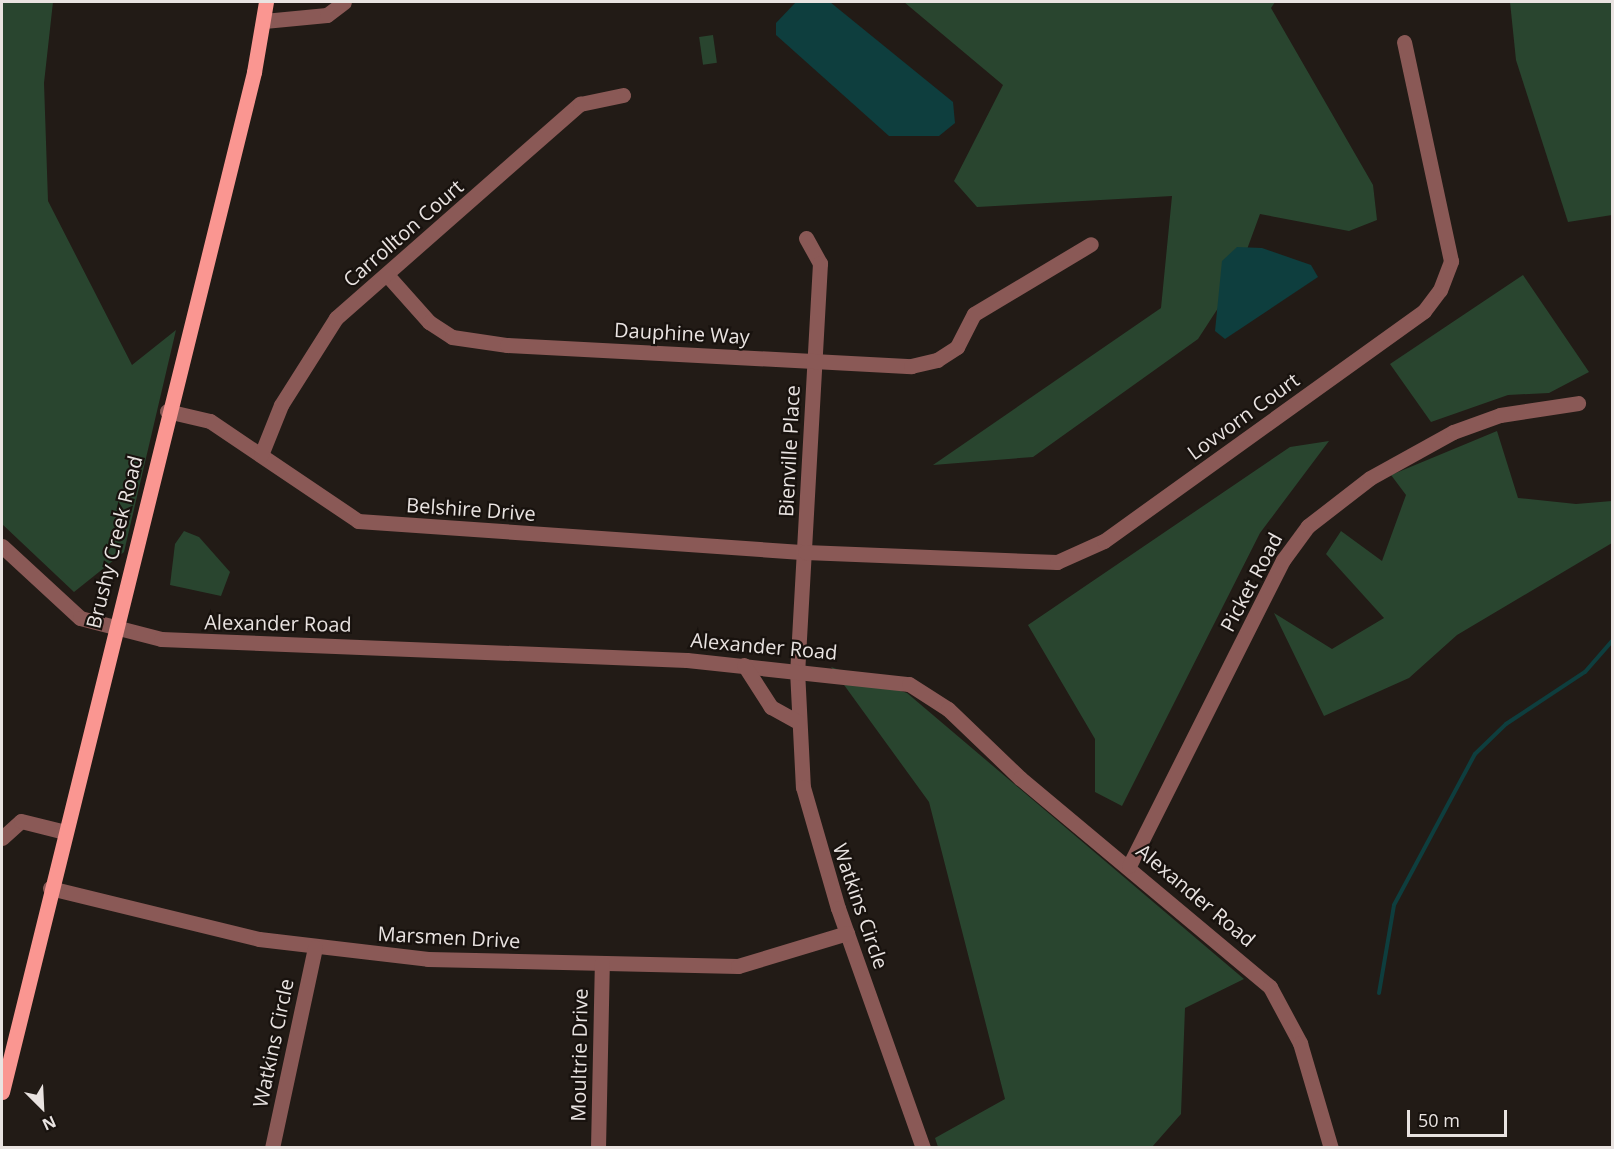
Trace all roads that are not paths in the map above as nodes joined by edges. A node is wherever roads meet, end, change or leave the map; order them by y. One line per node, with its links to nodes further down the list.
1 (266, 2): 3 (main road, Brushy Creek Road)
2 (344, 2): 3 (street)
3 (264, 21): 11 (main road, Brushy Creek Road)
4 (1404, 42): 14 (street, Lovvorn Court)
5 (623, 95): 8 (street, Carrollton Court)
6 (806, 238): 9 (street, Bienville Place)
7 (1091, 244): 9 (street, Dauphine Way)
8 (388, 276): 9 (street, Dauphine Way); 12 (street, Carrollton Court)
9 (815, 361): 14 (street, Bienville Place)
10 (1578, 403): 21 (street, Picket Road)
11 (167, 411): 12 (street, Belshire Drive); 15 (main road, Brushy Creek Road)
12 (261, 455): 14 (street, Belshire Drive)
13 (2, 546): 15 (street, Alexander Road)
14 (805, 552): 17 (street, Bienville Place)
15 (114, 628): 16 (street, Alexander Road); 19 (main road, Brushy Creek Road)
16 (744, 665): 17 (street, Alexander Road); 18 (street)
17 (797, 670): 18 (street, Watkins Circle); 21 (street, Alexander Road)
18 (798, 722): 23 (street, Watkins Circle)
19 (65, 832): 20 (street); 22 (main road, Brushy Creek Road)
20 (2, 838)
21 (1129, 866): 30 (street, Alexander Road)
22 (50, 888): 24 (street, Marsmen Drive); 26 (main road, Brushy Creek Road)
23 (847, 933): 25 (street, Marsmen Drive); 29 (street, Watkins Circle)
24 (315, 948): 25 (street, Marsmen Drive); 27 (street, Watkins Circle)
25 (602, 963): 28 (street, Moultrie Drive)
26 (2, 1092)
27 (272, 1148)
28 (598, 1148)
29 (923, 1148)
30 (1331, 1148)

